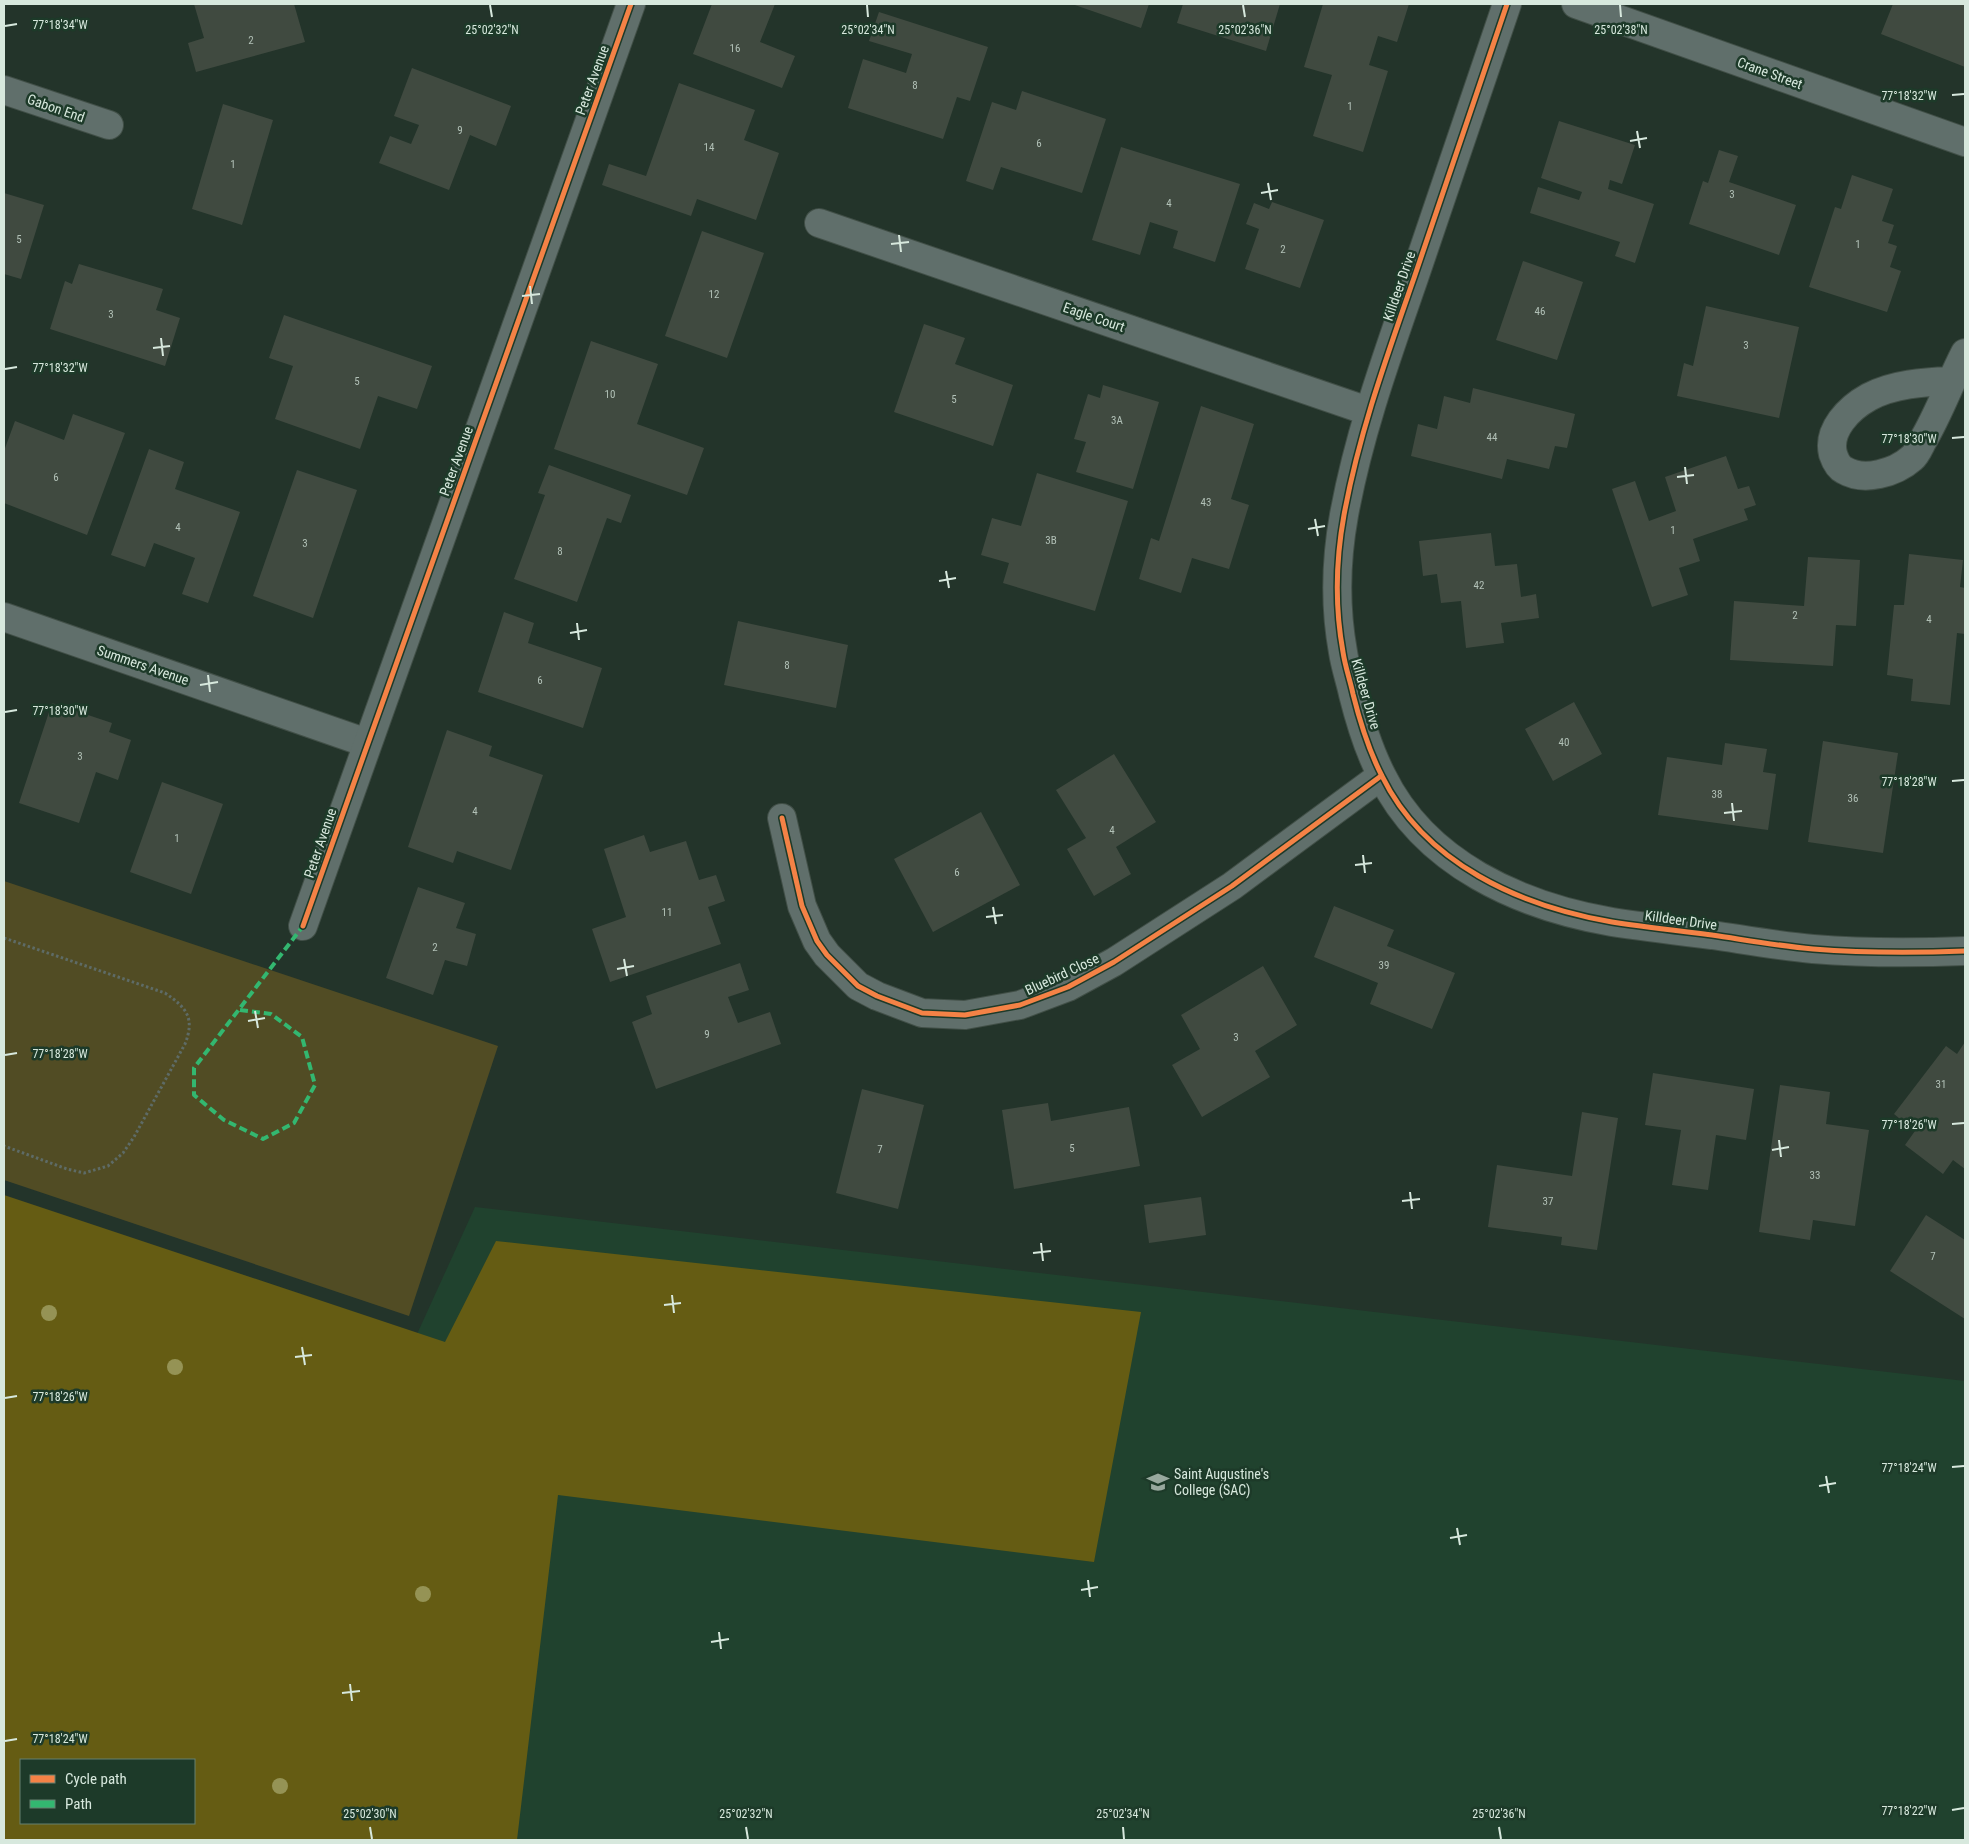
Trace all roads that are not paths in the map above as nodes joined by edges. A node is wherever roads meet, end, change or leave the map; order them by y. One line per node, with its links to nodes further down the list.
1 (631, 4): 12 (street, Peter Avenue)
2 (1507, 4): 10 (street, Killdeer Drive)
3 (1576, 4): 6 (street, Crane Street)
4 (4, 90): 5 (street, Gabon End)
5 (108, 125)
6 (1965, 142)
7 (819, 223): 10 (street, Eagle Court)
8 (1965, 353): 9 (street)
9 (1951, 381)
10 (1368, 411): 13 (street, Killdeer Drive)
11 (4, 617): 12 (street, Summers Avenue)
12 (367, 743): 15 (street, Peter Avenue)
13 (1381, 776): 14 (street, Bluebird Close); 16 (street, Killdeer Drive)
14 (782, 818)
15 (303, 926)
16 (1965, 951)

